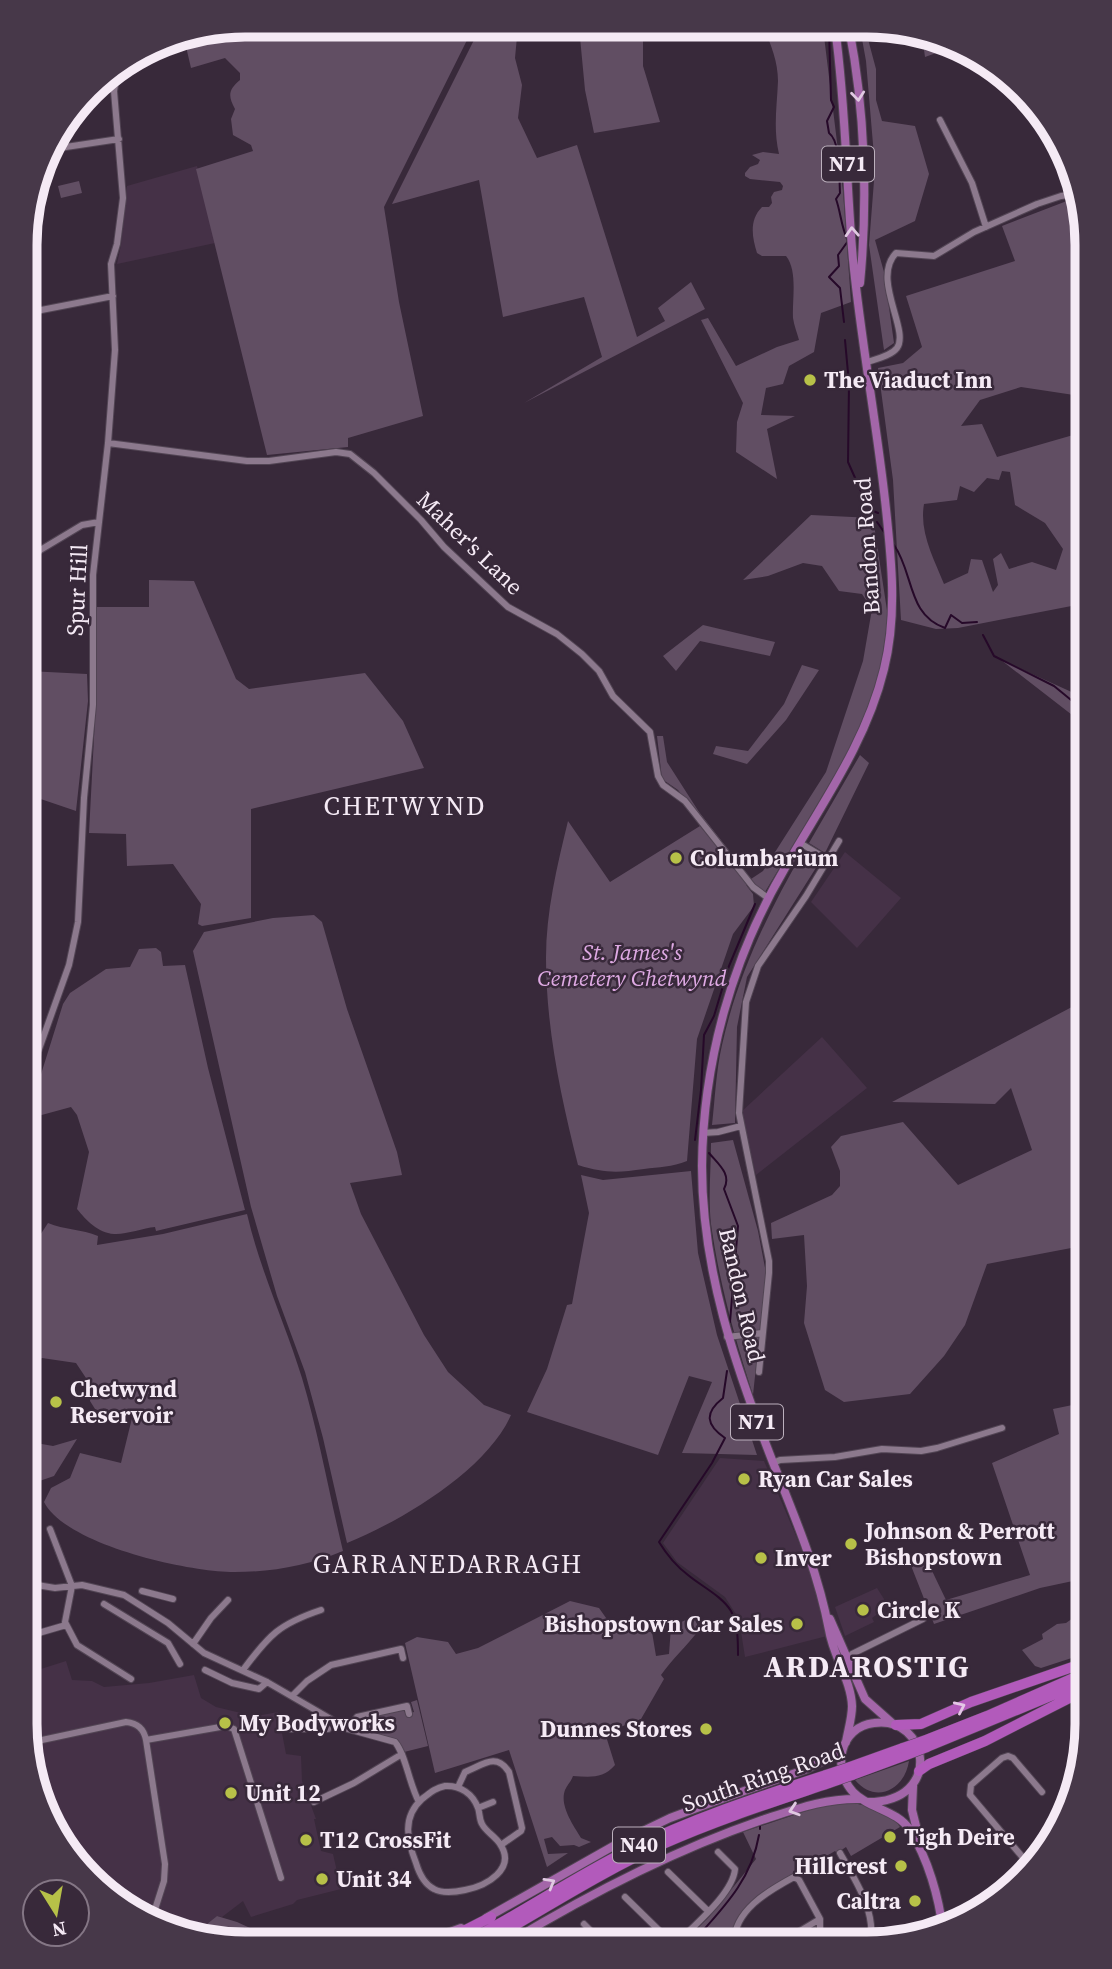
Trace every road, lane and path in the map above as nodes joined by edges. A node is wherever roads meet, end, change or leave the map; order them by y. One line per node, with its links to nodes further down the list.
1 (836, 37): 12 (main road, Bandon Road / N71, one-way to 1)
2 (850, 37): 12 (main road, Bandon Road / N71, one-way to 12)
3 (115, 82): 5 (street, Spur Hill)
4 (109, 88): 5 (street)
5 (114, 91): 7 (street, Spur Hill)
6 (940, 120): 10 (street)
7 (118, 139): 8 (street); 11 (street, Spur Hill)
8 (62, 148)
9 (1069, 195): 10 (street)
10 (986, 227): 14 (street)
11 (113, 296): 13 (street); 15 (street, Spur Hill)
12 (859, 300): 14 (main road, Bandon Road / N71)
13 (37, 311)
14 (867, 362): 19 (main road, Bandon Road / N71)
15 (108, 443): 16 (street, Spur Hill); 21 (street, Maher's Lane)
16 (99, 522): 17 (street); 22 (street, Spur Hill)
17 (37, 552)
18 (839, 841): 20 (street)
19 (800, 843): 20 (street); 21 (main road, Bandon Road / N71)
20 (827, 859): 23 (street)
21 (768, 898): 24 (main road, Bandon Road / N71)
22 (37, 1056)
23 (741, 1126): 24 (street); 25 (street)
24 (703, 1133): 26 (main road, Bandon Road / N71)
25 (762, 1333): 26 (street); 27 (street)
26 (727, 1337): 29 (main road, Bandon Road / N71)
27 (759, 1372)
28 (1002, 1427): 29 (street)
29 (773, 1462): 40 (main road, Bandon Road / N71)
30 (50, 1529): 32 (street)
31 (37, 1585): 32 (street)
32 (72, 1586): 33 (street); 42 (street)
33 (124, 1595): 37 (street); 39 (street)
34 (173, 1598): 37 (street)
35 (228, 1600): 44 (street)
36 (104, 1604): 39 (street)
37 (142, 1605): 44 (street)
38 (321, 1610): 50 (street)
39 (117, 1611): 47 (street)
40 (827, 1613): 45 (main road, Bandon Road / N71); 65 (main road, Bandon Road / N71)
41 (923, 1619): 45 (street)
42 (66, 1625): 43 (street); 52 (street)
43 (37, 1633)
44 (193, 1644): 50 (street)
45 (848, 1656): 59 (main road, Bandon Road / N71)
46 (403, 1658): 56 (street)
47 (180, 1664)
48 (1075, 1666): 59 (highway, one-way to 48)
49 (205, 1670): 53 (street)
50 (243, 1670): 53 (street)
51 (1075, 1677): 66 (highway, South Ring Road / N40)
52 (131, 1679)
53 (267, 1682): 56 (street)
54 (1075, 1686): 66 (highway, South Ring Road / N40)
55 (1075, 1695): 68 (highway)
56 (292, 1696): 58 (street)
57 (409, 1714): 62 (street)
58 (313, 1719): 60 (street); 61 (street); 62 (street)
59 (894, 1725): 65 (main road); 68 (main road, N71)
60 (291, 1729)
61 (328, 1729)
62 (348, 1729): 67 (street)
63 (146, 1740): 64 (street); 84 (street); 86 (street)
64 (38, 1741)
65 (845, 1743): 73 (main road, N71); 88 (main road, N40, one-way to 65)
66 (926, 1744): 69 (highway, South Ring Road / N40, bridge)
67 (402, 1754): 74 (street); 75 (street)
68 (919, 1772): 70 (main road)
69 (827, 1779): 94 (highway, South Ring Road / N40); 95 (highway, South Ring Road / N40)
70 (914, 1784): 73 (main road); 80 (main road)
71 (458, 1787): 75 (street); 77 (street); 78 (street)
72 (1042, 1792): 82 (street)
73 (864, 1801): 80 (main road); 96 (main road, N40, one-way to 96)
74 (314, 1802)
75 (419, 1802): 78 (street)
76 (492, 1802): 77 (street)
77 (478, 1808): 78 (street)
78 (501, 1845)
79 (718, 1852): 87 (street)
80 (921, 1852): 89 (main road)
81 (840, 1853): 103 (street)
82 (1025, 1860)
83 (668, 1872): 87 (street)
84 (281, 1878)
85 (625, 1897): 98 (street)
86 (155, 1911)
87 (708, 1911): 99 (street)
88 (491, 1917): 92 (main road); 93 (highway)
89 (940, 1918)
90 (820, 1919): 100 (street); 101 (street); 102 (street)
91 (584, 1924): 97 (street)
92 (450, 1932)
93 (462, 1932)
94 (483, 1932)
95 (503, 1932)
96 (527, 1932)
97 (592, 1932)
98 (662, 1932)
99 (687, 1932)
100 (736, 1932)
101 (798, 1932)
102 (820, 1932)
103 (871, 1932)

